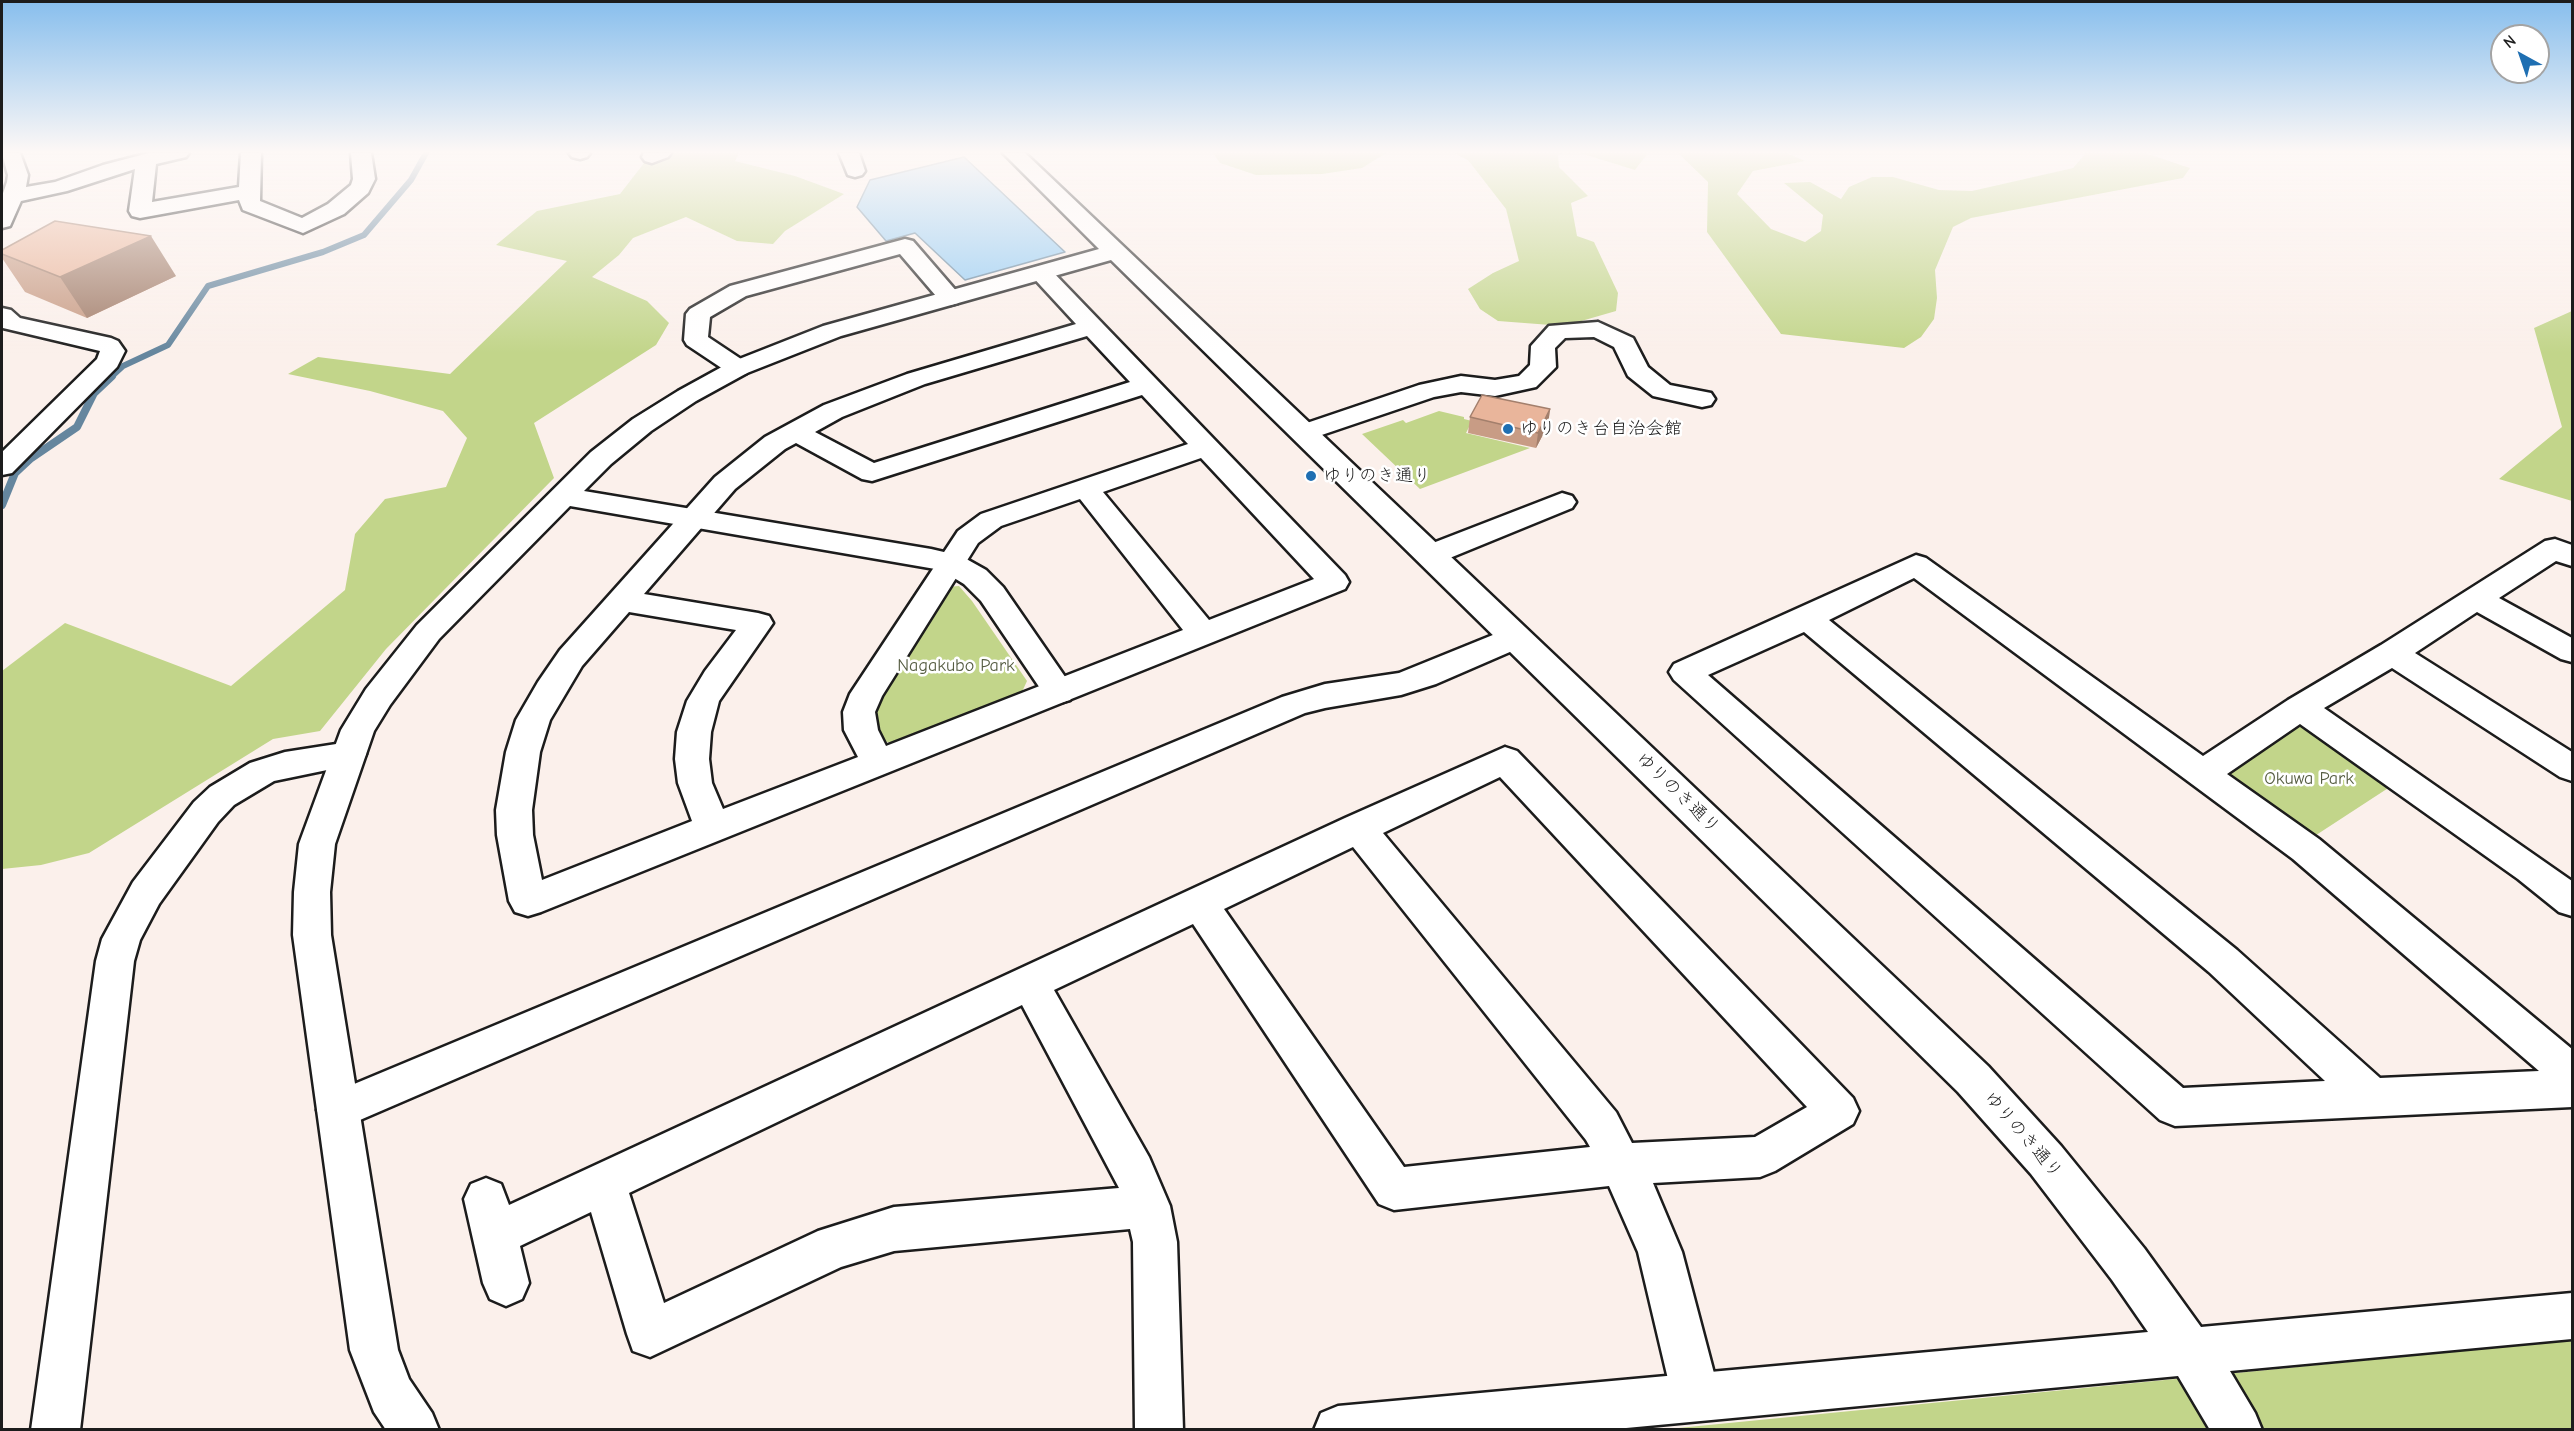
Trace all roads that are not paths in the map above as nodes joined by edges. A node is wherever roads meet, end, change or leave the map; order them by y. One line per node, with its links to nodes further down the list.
1 (288, 220): 2 (street)
2 (314, 220)
3 (1082, 220): 4 (street, ゆりのき通り)
4 (1115, 252): 5 (street); 13 (street, ゆりのき通り)
5 (1041, 273): 6 (street); 8 (street)
6 (950, 298): 9 (street); 9 (street)
7 (2, 315): 15 (street)
8 (1092, 327): 10 (street); 12 (street)
9 (738, 368): 17 (street)
10 (1147, 385): 12 (street); 14 (street)
11 (1702, 399): 13 (street)
12 (794, 431): 19 (street)
13 (1304, 434): 20 (street, ゆりのき通り)
14 (1207, 447): 16 (street); 26 (street)
15 (2, 467)
16 (1086, 489): 22 (street); 26 (street)
17 (562, 496): 19 (street); 32 (street)
18 (1552, 514): 20 (street)
19 (693, 518): 22 (street); 24 (street)
20 (1430, 555): 27 (street, ゆりのき通り)
21 (2572, 557): 23 (street)
22 (951, 563): 30 (street); 33 (street)
23 (2477, 599): 28 (street); 29 (street)
24 (620, 600): 36 (street); 36 (street)
25 (1807, 618): 35 (street); 43 (street); 43 (street)
26 (1204, 634): 30 (street)
27 (1515, 637): 44 (street); 50 (street, ゆりのき通り)
28 (2572, 651)
29 (2392, 653): 31 (street); 34 (street)
30 (1059, 692): 33 (street)
31 (2300, 708): 35 (street); 38 (street)
32 (349, 754): 44 (street); 52 (street)
33 (878, 763): 36 (street)
34 (2572, 768)
35 (2203, 773): 41 (street)
36 (712, 828)
37 (1358, 828): 39 (street); 45 (street); 45 (street)
38 (2572, 901)
39 (1199, 903): 40 (street); 45 (street)
40 (1030, 983): 46 (street); 47 (street)
41 (2572, 1074)
42 (2572, 1088): 43 (street)
43 (2370, 1096)
44 (338, 1110): 53 (street)
45 (1622, 1164): 51 (street)
46 (604, 1183): 47 (street); 48 (street)
47 (1148, 1206): 54 (street)
48 (506, 1283)
49 (2572, 1316): 50 (street)
50 (2190, 1351): 51 (street); 56 (street, ゆりのき通り)
51 (1696, 1396): 55 (street)
52 (55, 1430)
53 (415, 1430)
54 (1160, 1430)
55 (1338, 1430)
56 (2238, 1430)

